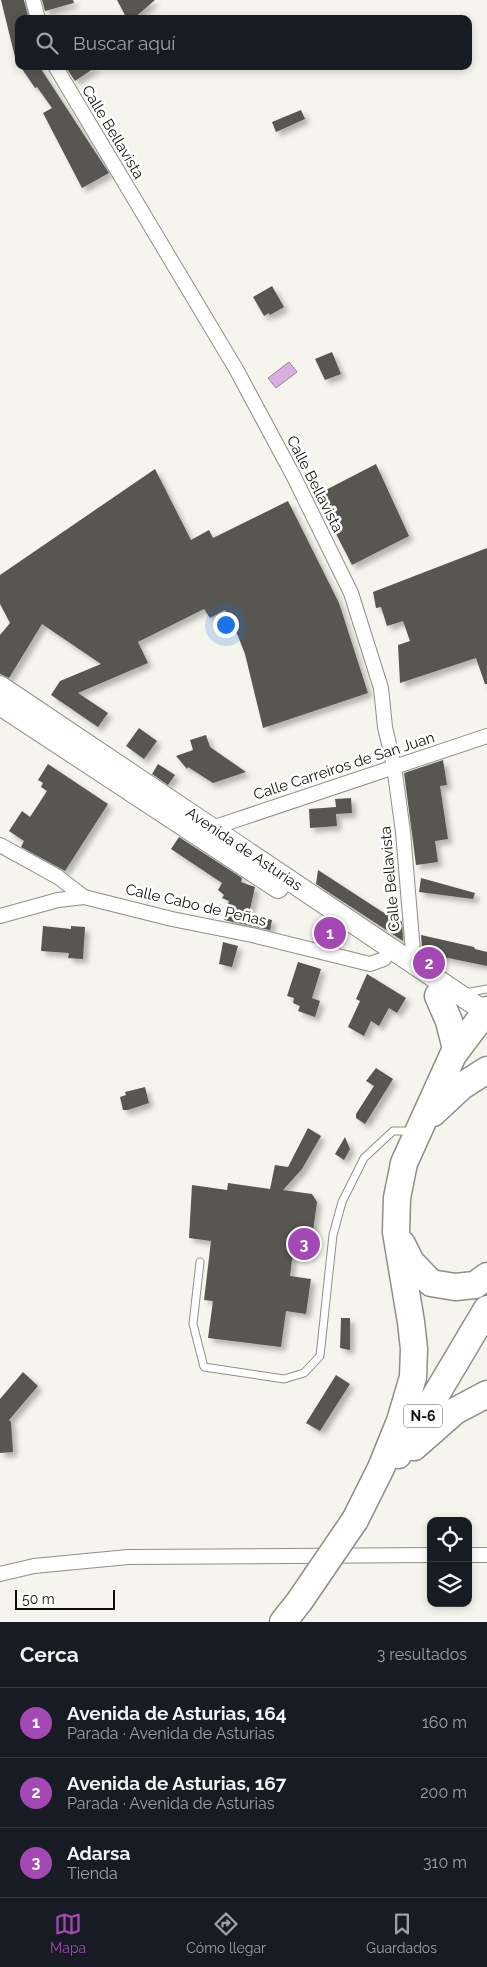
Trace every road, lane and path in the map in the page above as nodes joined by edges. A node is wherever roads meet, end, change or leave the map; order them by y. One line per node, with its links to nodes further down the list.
1 (33, 0): 2 (street)
2 (37, 15)
3 (57, 70): 7 (street, Calle Bellavista)
4 (0, 686): 8 (main road, Avenida de Asturias)
5 (0, 705): 12 (main road, Avenida de Asturias)
6 (487, 736): 7 (street, Calle Carreiros de San Juan)
7 (394, 766): 8 (street, Calle Carreiros de San Juan); 13 (street, Calle Bellavista)
8 (212, 828): 13 (main road, Avenida de Asturias)
9 (0, 845): 10 (street)
10 (84, 897): 11 (street, Calle Cabo de Peñas); 12 (street, Calle Cabo de Peñas)
11 (0, 916)
12 (384, 959): 14 (main road, Avenida de Asturias)
13 (414, 963): 14 (main road, Avenida de Asturias)
14 (449, 995): 15 (main road, Avenida de Asturias); 16 (highway)
15 (483, 1015): 16 (highway); 17 (highway)
16 (456, 1049): 19 (highway)
17 (487, 1057)
18 (487, 1070): 19 (highway)
19 (420, 1129): 20 (highway); 21 (lane)
20 (396, 1232): 22 (highway); 25 (highway)
21 (200, 1262)
22 (487, 1276)
23 (487, 1309): 25 (highway, N-6)
24 (487, 1394): 25 (highway)
25 (355, 1520): 30 (highway, N-6, bridge)
26 (427, 1555): 29 (street)
27 (472, 1555): 28 (street)
28 (487, 1555)
29 (0, 1574)
30 (291, 1612)

